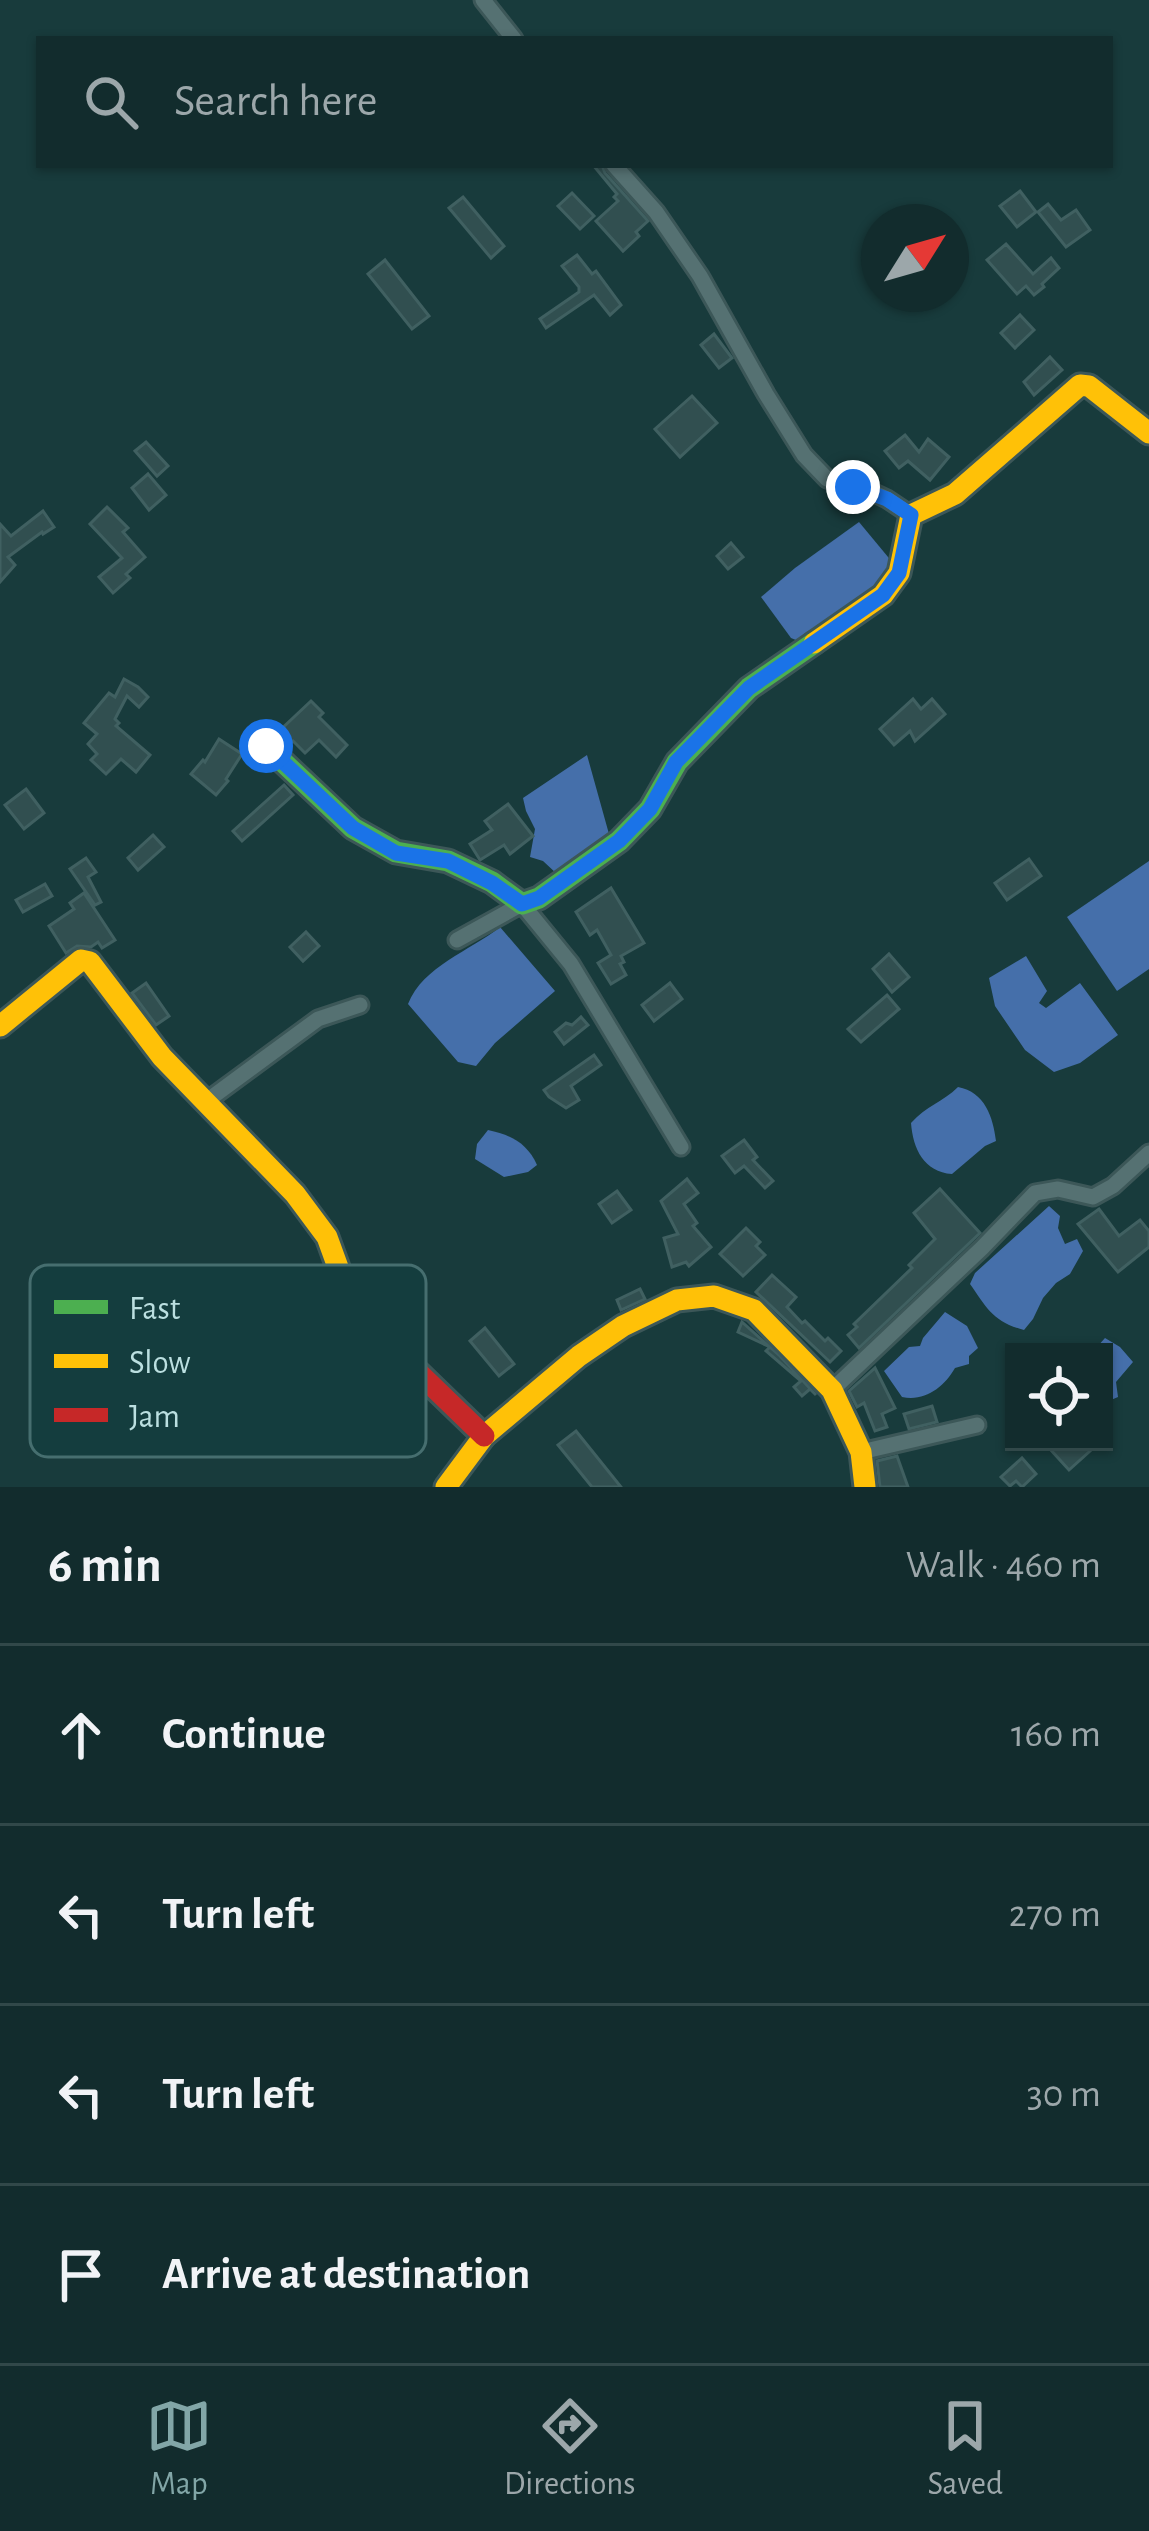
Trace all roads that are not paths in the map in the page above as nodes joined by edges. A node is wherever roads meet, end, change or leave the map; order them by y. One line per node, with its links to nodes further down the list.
1 (483, 0): 2 (street)
2 (512, 36)
3 (617, 168): 5 (street)
4 (1149, 433): 5 (street)
5 (911, 515): 7 (street)
6 (266, 746): 7 (street)
7 (522, 904): 8 (street); 12 (street)
8 (458, 940)
9 (360, 1005): 11 (street)
10 (0, 1026): 11 (street)
11 (204, 1103): 14 (street)
12 (681, 1148)
13 (1149, 1153): 16 (street)
14 (337, 1265)
15 (426, 1379): 18 (street)
16 (832, 1390): 18 (street); 19 (street)
17 (977, 1425): 19 (street)
18 (484, 1436): 20 (street)
19 (861, 1452): 21 (street)
20 (446, 1487)
21 (865, 1487)

